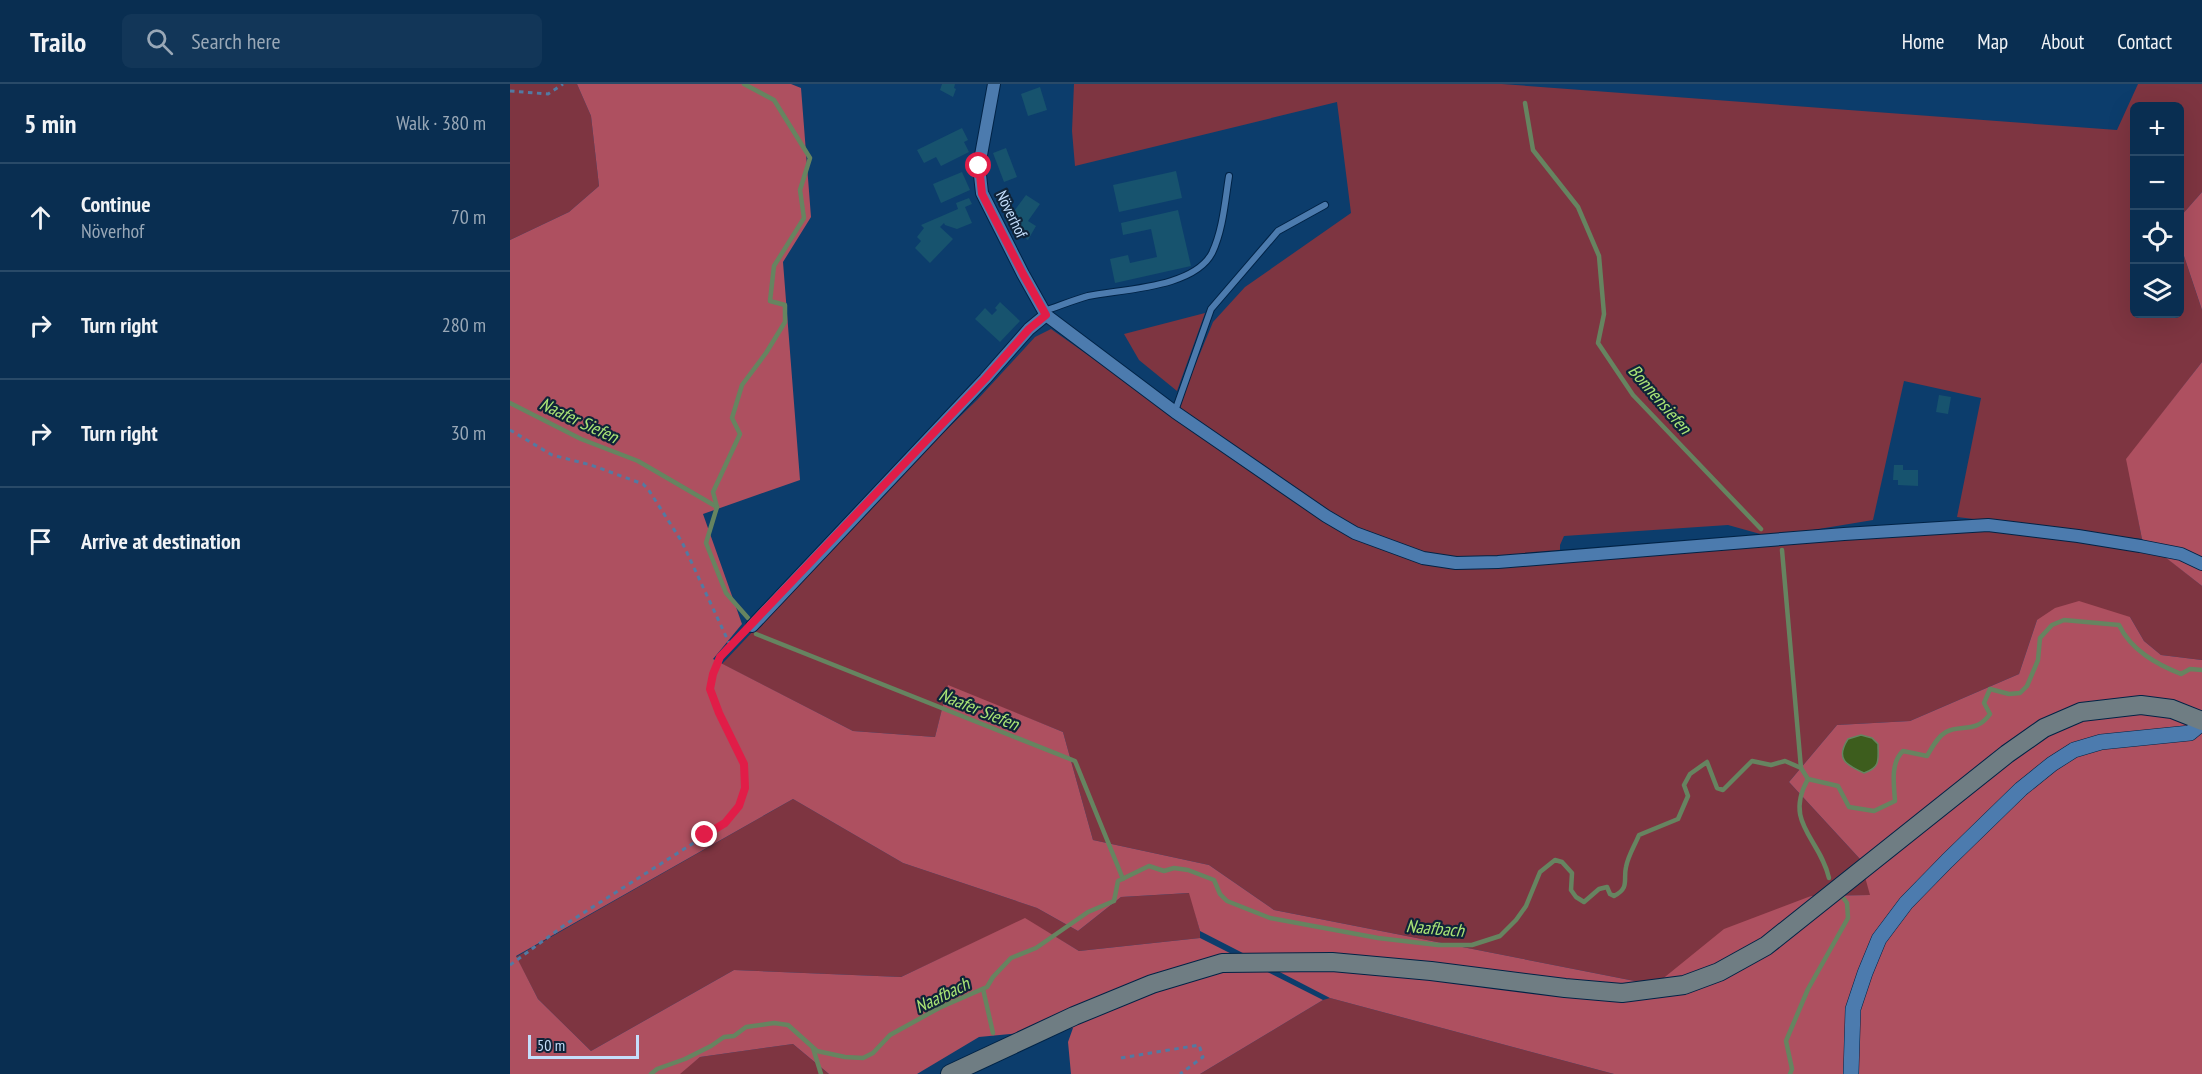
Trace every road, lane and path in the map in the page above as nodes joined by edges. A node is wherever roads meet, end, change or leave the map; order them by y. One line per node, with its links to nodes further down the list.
1 (563, 84): 3 (path)
2 (994, 84): 6 (street, Növerhof)
3 (510, 91)
4 (1229, 176): 6 (lane)
5 (1324, 205): 7 (lane)
6 (1045, 313): 7 (street); 10 (street)
7 (1175, 412): 9 (street)
8 (510, 430): 11 (path)
9 (2202, 564)
10 (752, 626): 11 (path)
11 (731, 647): 13 (path)
12 (2202, 722): 15 (main road); 17 (street)
13 (510, 966)
14 (1121, 1058): 16 (path)
15 (950, 1074)
16 (1180, 1074)
17 (1851, 1074)

